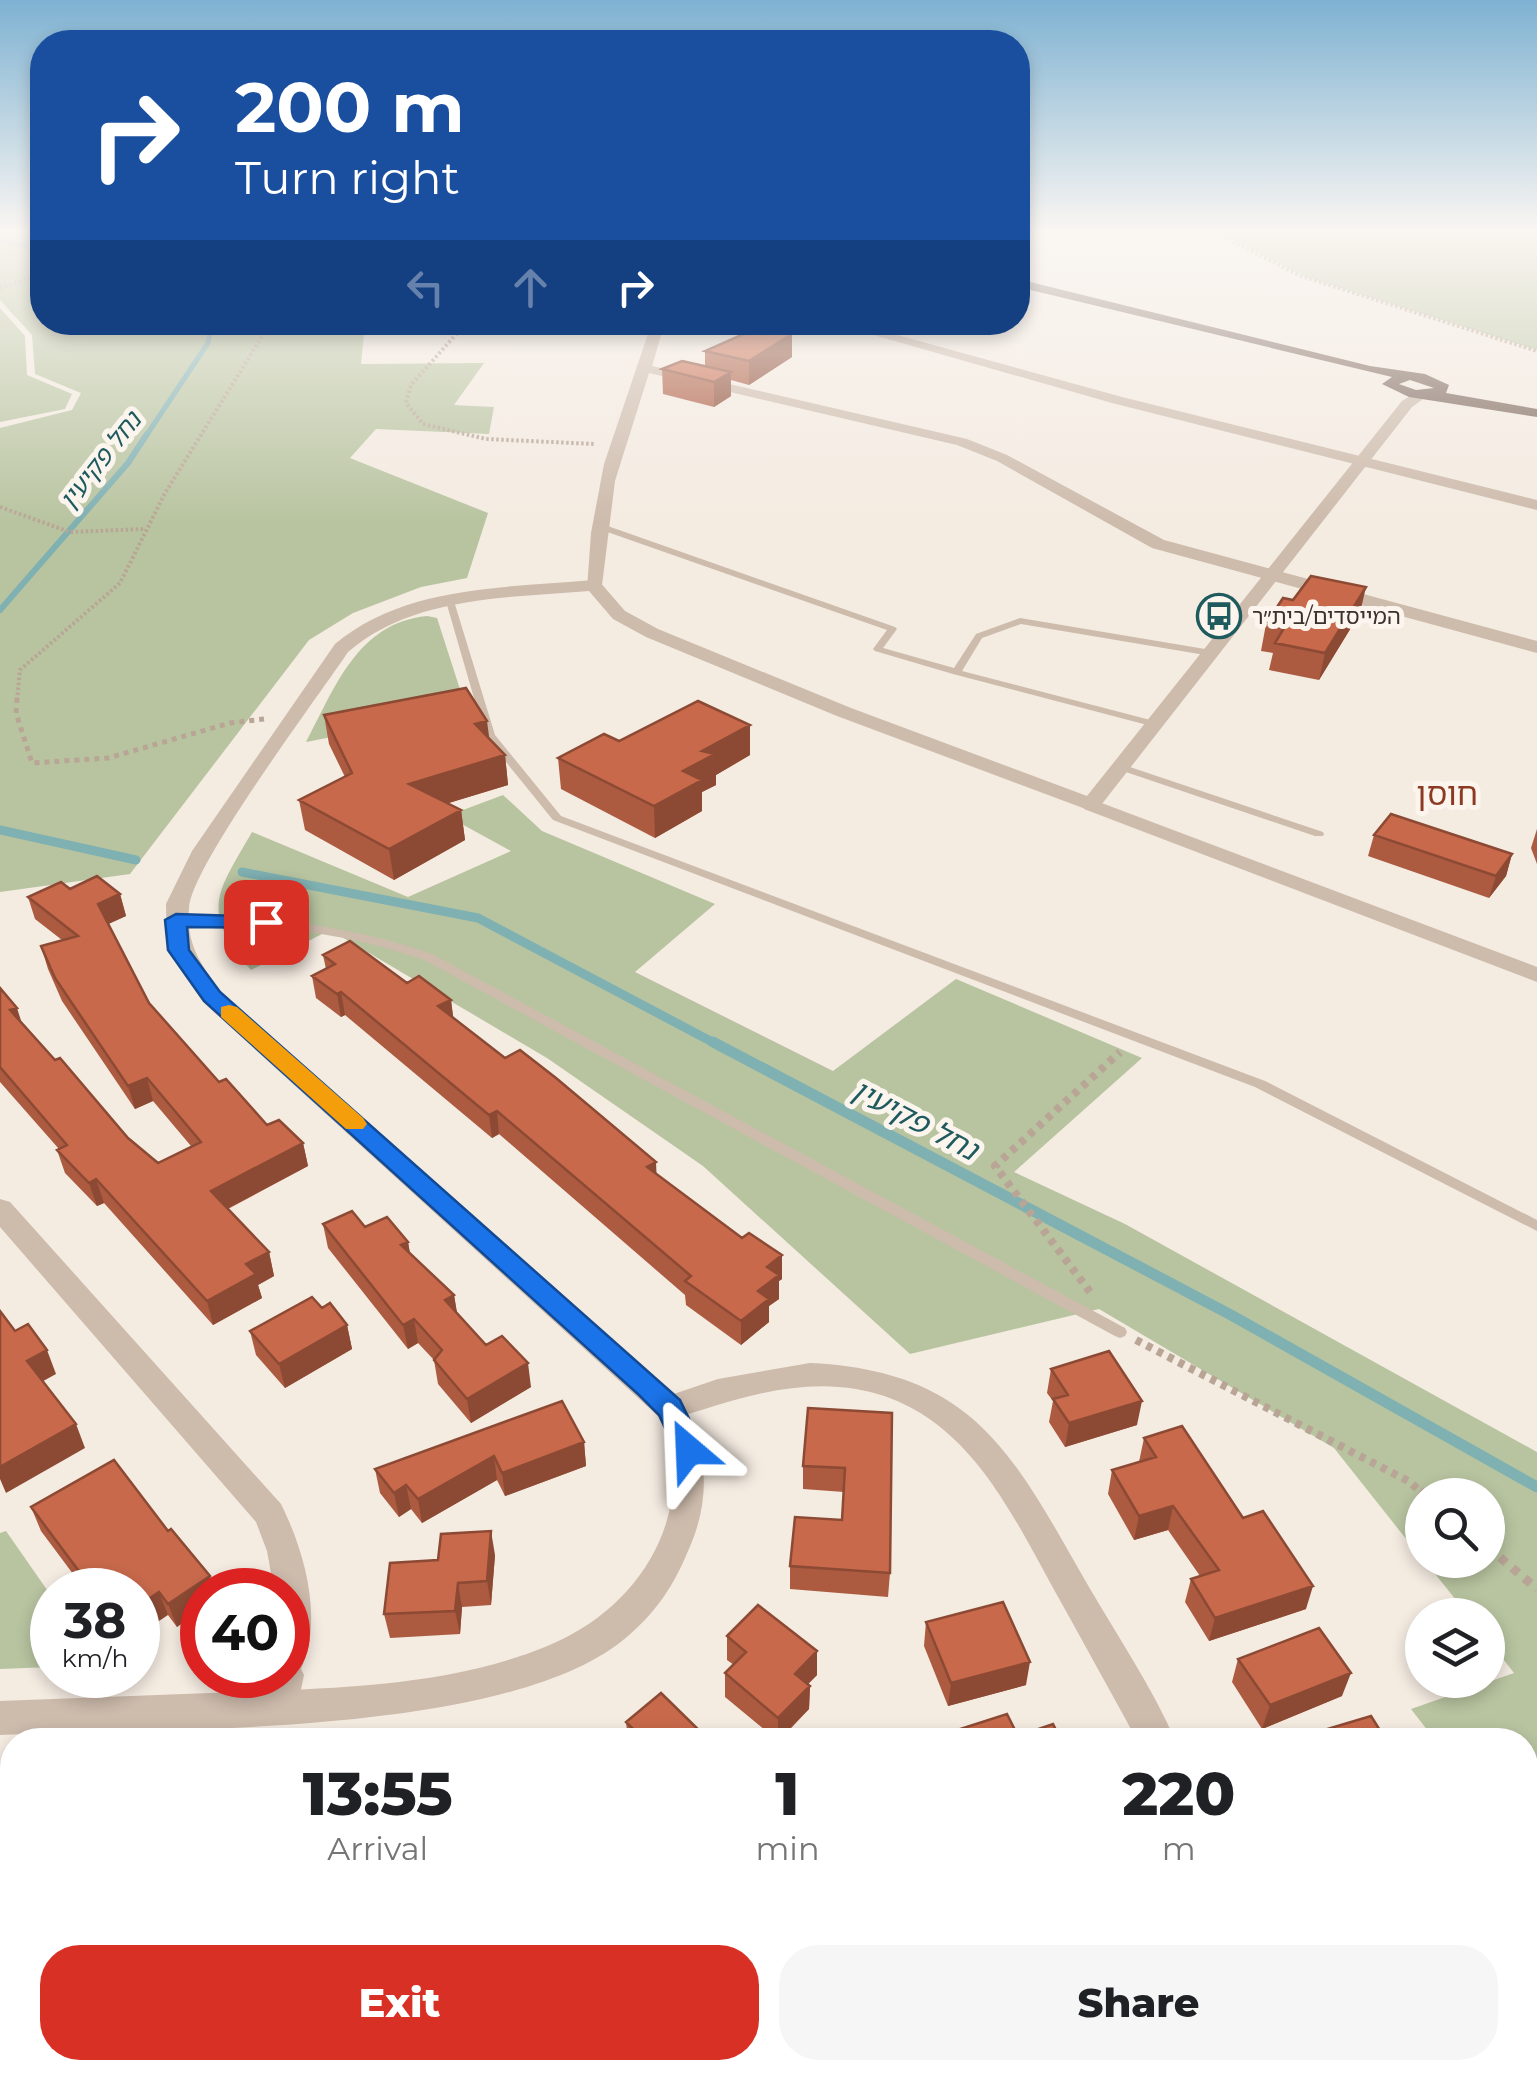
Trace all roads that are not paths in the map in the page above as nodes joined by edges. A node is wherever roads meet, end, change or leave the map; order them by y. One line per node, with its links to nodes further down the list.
1 (1193, 330): 8 (main road)
2 (1211, 330): 6 (main road)
3 (655, 335): 5 (street)
4 (883, 335): 10 (street)
5 (648, 368): 12 (street); 13 (street)
6 (1408, 376): 7 (main road); 8 (main road)
7 (1443, 385): 8 (main road); 9 (main road)
8 (1409, 394): 9 (main road); 10 (street)
9 (1537, 411)
10 (1362, 462): 11 (street); 13 (street)
11 (1537, 505)
12 (599, 526): 14 (street); 18 (lane)
13 (1270, 578): 16 (street); 17 (street)
14 (594, 585): 15 (street); 21 (street)
15 (449, 598): 23 (street); 26 (lane)
16 (1537, 647)
17 (1211, 653): 18 (lane); 19 (street)
18 (956, 672): 19 (lane)
19 (1155, 724): 20 (street)
20 (1121, 767): 21 (street); 22 (lane)
21 (1091, 805): 24 (street)
22 (1319, 834)
23 (176, 920): 27 (lane); 28 (street)
24 (1537, 975)
25 (0, 1209): 29 (street)
26 (1537, 1226)
27 (1120, 1332)
28 (670, 1408): 31 (street); 33 (street)
29 (290, 1568)
30 (210, 1698): 32 (street)
31 (310, 1698)
32 (0, 1718)
33 (1150, 1728)

